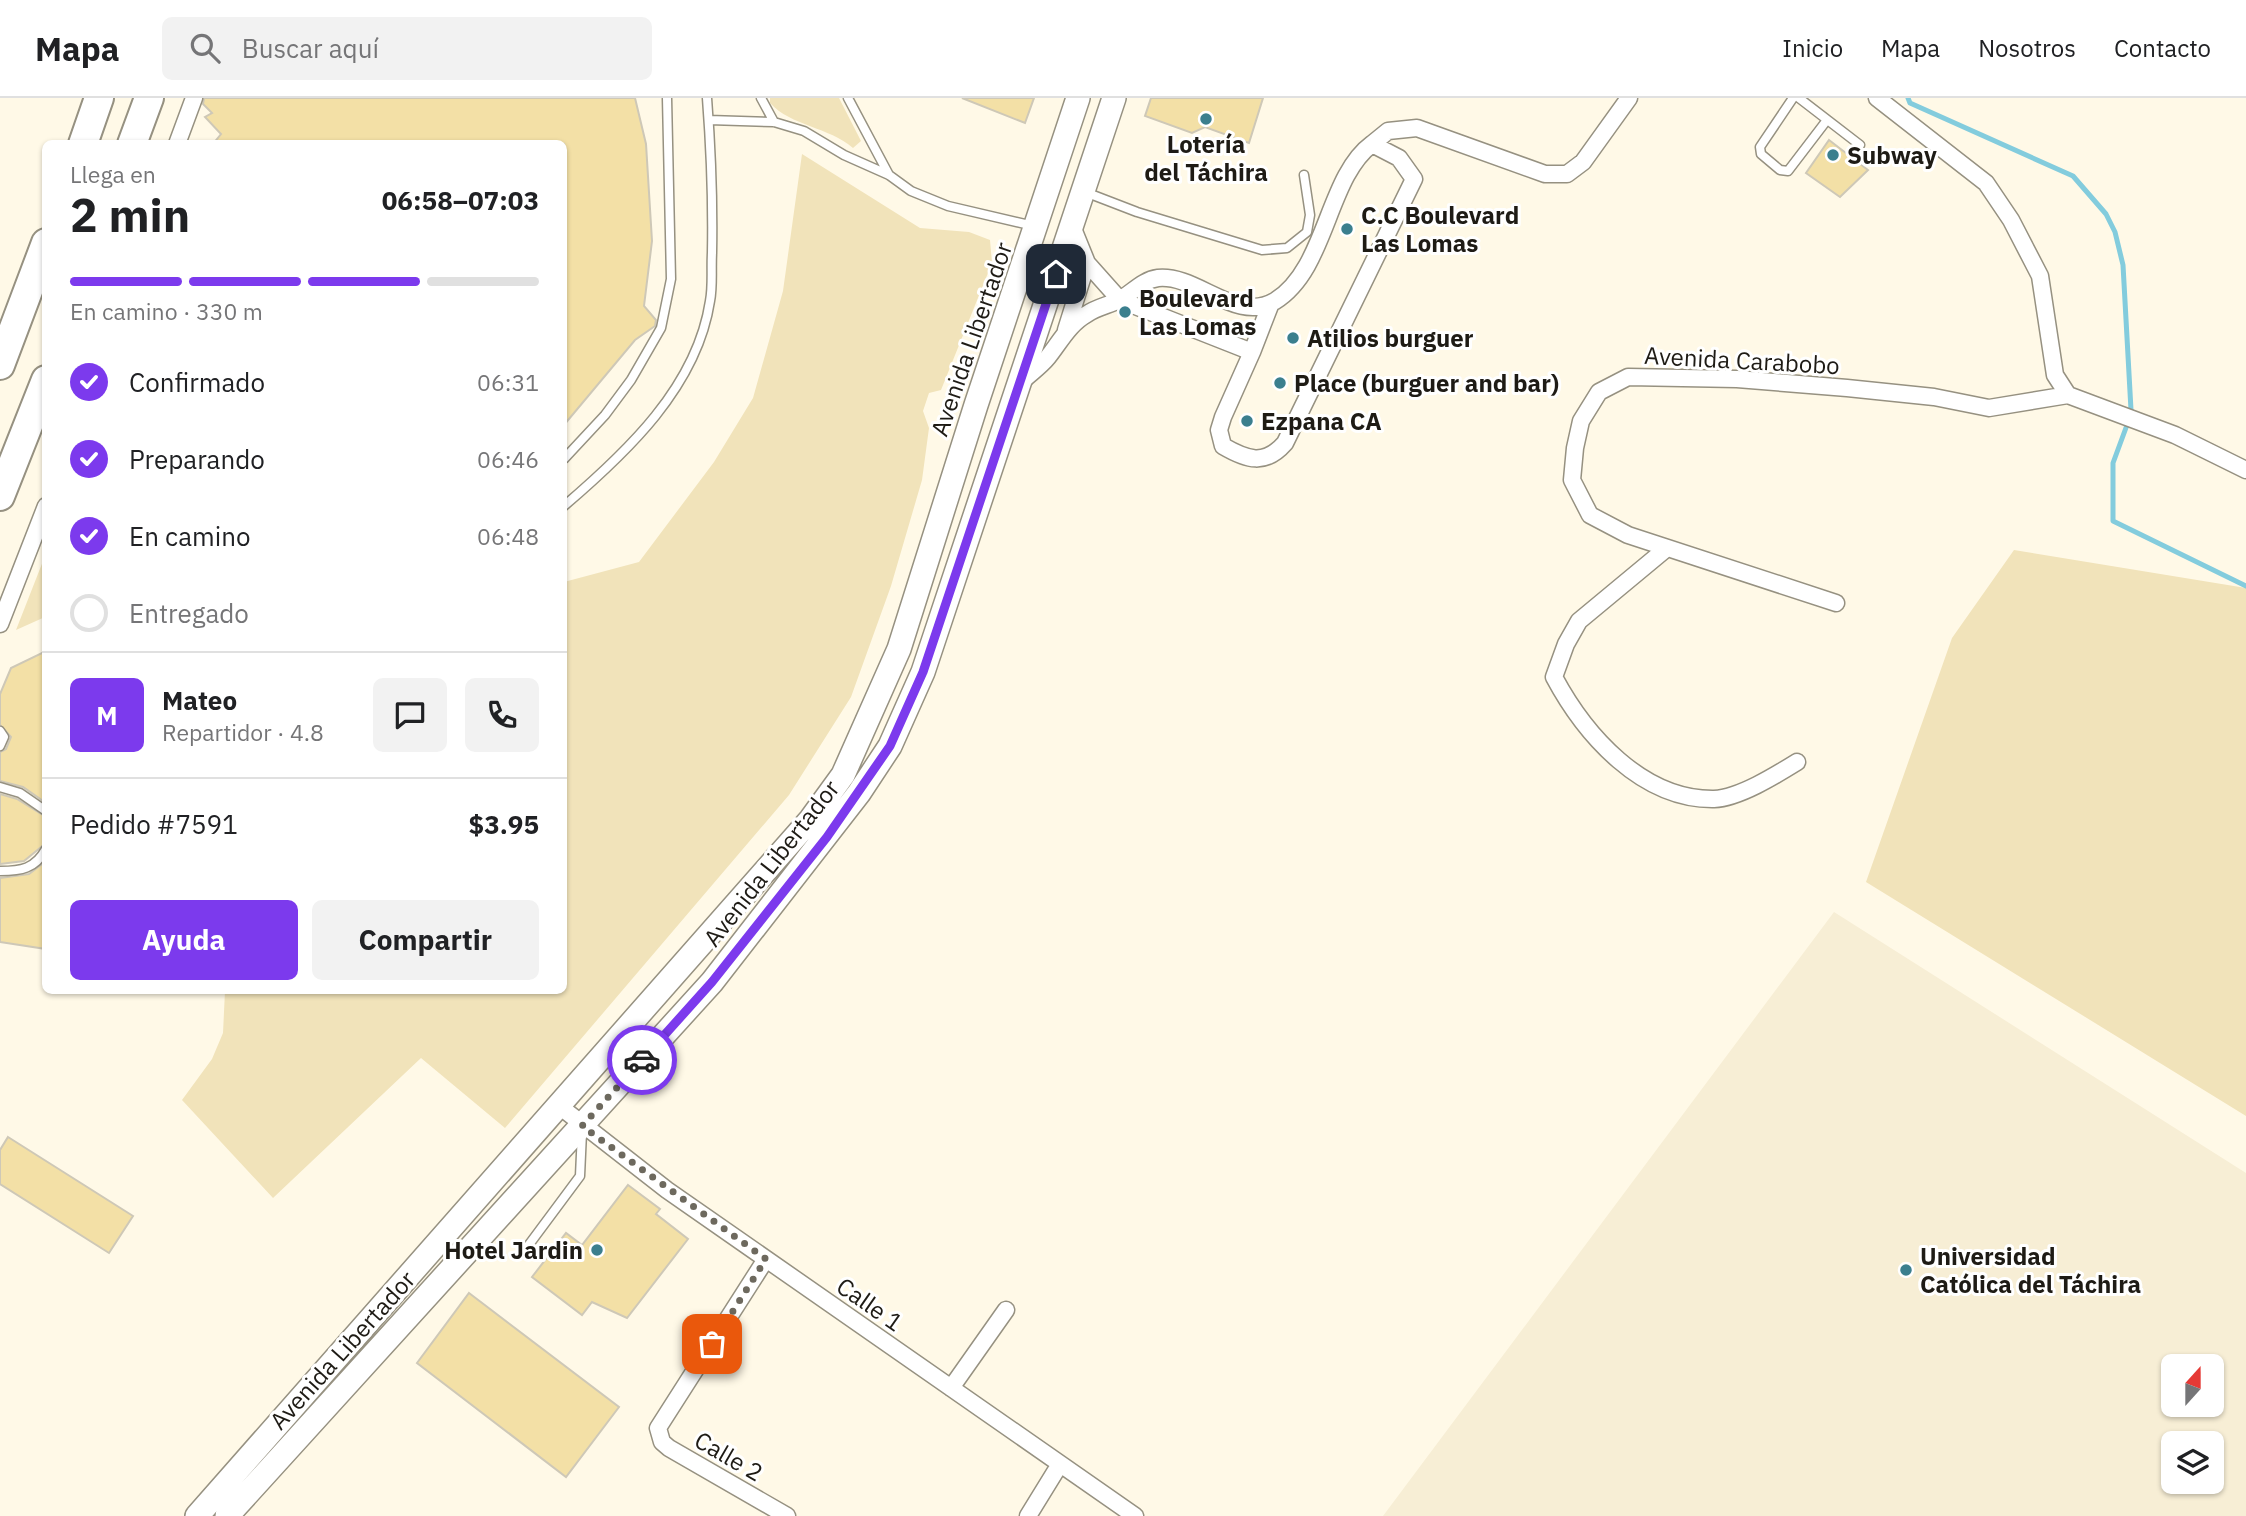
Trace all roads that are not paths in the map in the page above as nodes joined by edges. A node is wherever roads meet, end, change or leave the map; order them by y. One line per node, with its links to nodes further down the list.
1 (100, 98): 17 (highway)
2 (149, 98): 18 (highway)
3 (194, 98): 19 (street)
4 (667, 98): 37 (lane)
5 (707, 98): 14 (lane)
6 (761, 98): 16 (lane)
7 (848, 98): 22 (lane)
8 (1078, 98): 26 (main road, Avenida Libertador)
9 (1114, 98): 24 (main road, Avenida Libertador)
10 (1629, 98): 20 (street)
11 (1793, 98): 15 (lane)
12 (1799, 98): 15 (lane)
13 (1877, 98): 36 (street)
14 (709, 120): 16 (lane); 40 (lane)
15 (1827, 120): 21 (lane)
16 (774, 122): 22 (lane)
17 (84, 140)
18 (133, 140)
19 (178, 140)
20 (1372, 144): 30 (street); 32 (street)
21 (1860, 145)
22 (889, 175): 26 (lane)
23 (1304, 175): 24 (lane)
24 (1083, 191): 25 (main road, Avenida Libertador)
25 (1072, 226): 28 (street); 34 (main road, Avenida Libertador)
26 (1037, 227): 52 (main road, Avenida Libertador)
27 (42, 254): 33 (highway)
28 (1087, 263): 29 (street); 31 (street)
29 (1120, 300): 30 (street); 31 (street); 32 (street)
30 (1271, 303): 32 (street)
31 (1066, 332): 34 (street)
32 (1252, 352)
33 (0, 365)
34 (1018, 384): 53 (main road, Avenida Libertador)
35 (42, 390): 39 (highway)
36 (2068, 395): 38 (street); 42 (street, Avenida Carabobo)
37 (567, 456)
38 (2246, 470)
39 (0, 496)
40 (567, 503)
41 (42, 516): 44 (street)
42 (1667, 548): 43 (street, Avenida Carabobo); 47 (street)
43 (1836, 603)
44 (0, 624)
45 (0, 731): 46 (lane)
46 (0, 746)
47 (1797, 762)
48 (0, 787): 49 (lane)
49 (42, 808)
50 (42, 855): 51 (lane)
51 (0, 870)
52 (558, 1105): 53 (street, Calle 1); 59 (main road, Avenida Libertador)
53 (582, 1126): 54 (lane); 55 (street, Calle 1); 60 (main road, Avenida Libertador)
54 (522, 1254)
55 (766, 1259): 57 (street, Calle 1); 61 (street, Calle 2)
56 (1006, 1310): 57 (street)
57 (951, 1388): 58 (street, Calle 1)
58 (1060, 1464): 62 (street); 63 (street, Calle 1)
59 (197, 1516)
60 (227, 1516)
61 (787, 1516)
62 (1028, 1516)
63 (1135, 1516)

